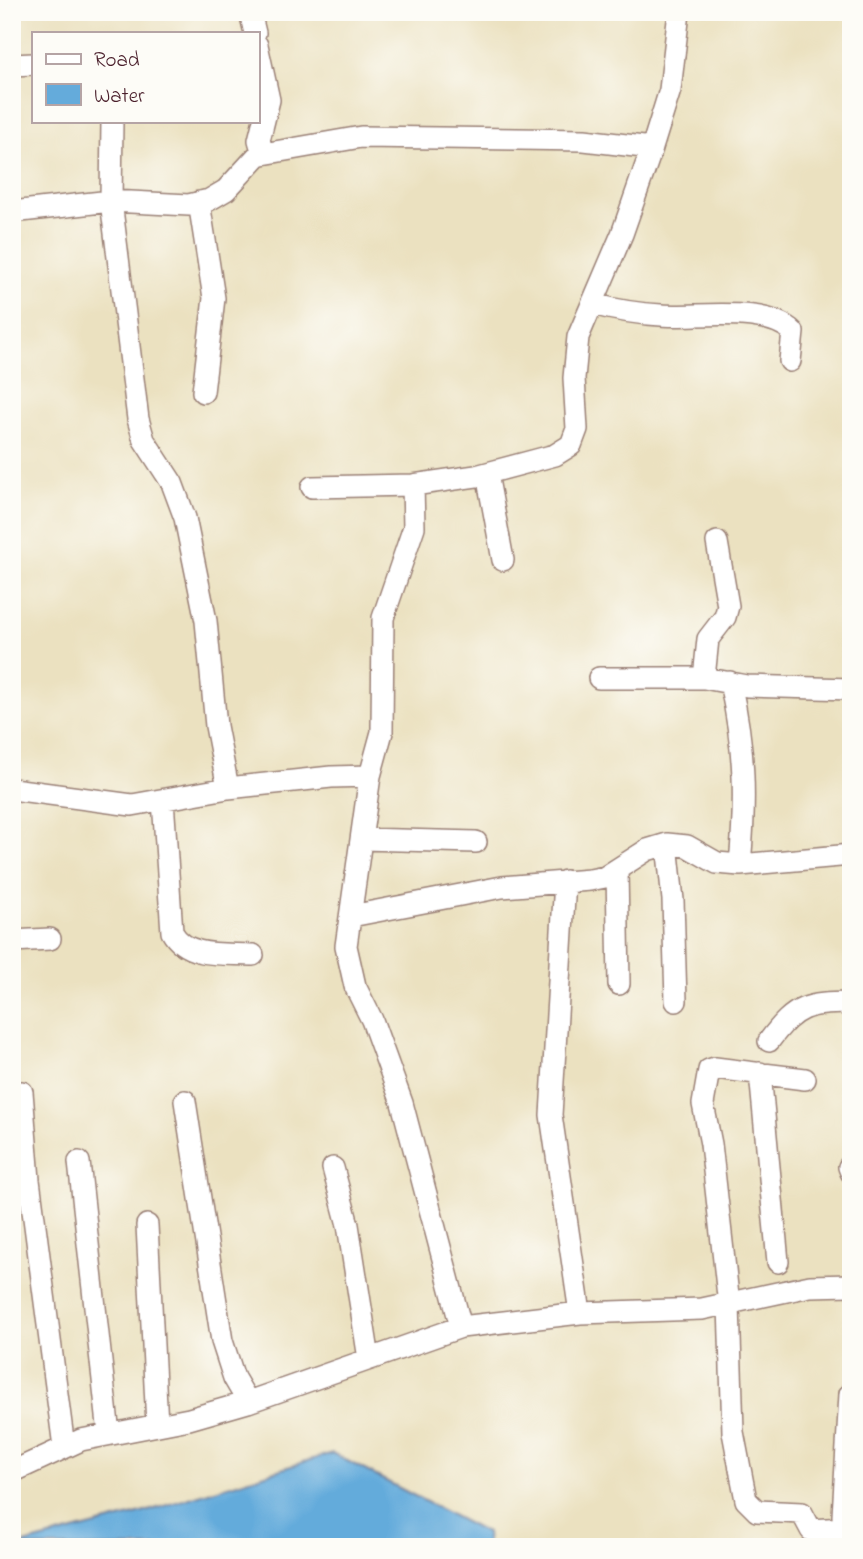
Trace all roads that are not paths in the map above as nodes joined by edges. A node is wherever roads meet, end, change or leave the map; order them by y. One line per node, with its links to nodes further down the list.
1 (250, 12): 3 (street)
2 (679, 12): 8 (street)
3 (255, 32)
4 (259, 54): 9 (street)
5 (32, 64): 6 (street)
6 (12, 65)
7 (112, 122): 10 (street)
8 (652, 148): 9 (street); 13 (street)
9 (261, 152): 11 (street)
10 (111, 201): 11 (street); 12 (street); 26 (street)
11 (199, 202): 15 (street)
12 (12, 212)
13 (592, 304): 14 (street); 16 (street)
14 (790, 361)
15 (203, 392)
16 (487, 474): 17 (street); 20 (street)
17 (413, 485): 18 (street); 25 (street)
18 (312, 487)
19 (717, 542): 22 (street)
20 (503, 560)
21 (599, 678): 22 (street)
22 (704, 678): 23 (street)
23 (730, 682): 24 (street); 33 (street)
24 (851, 689)
25 (370, 776): 26 (street); 29 (street)
26 (228, 788): 28 (street)
27 (12, 789): 28 (street)
28 (163, 800): 39 (street)
29 (362, 839): 30 (street); 36 (street)
30 (476, 842)
31 (667, 844): 33 (street); 34 (street); 41 (street)
32 (851, 855): 33 (street)
33 (740, 865)
34 (617, 870): 35 (street); 40 (street)
35 (565, 881): 36 (street); 54 (street)
36 (351, 916): 55 (street)
37 (50, 939): 38 (street)
38 (12, 941)
39 (253, 955)
40 (619, 984)
41 (676, 1001)
42 (851, 1003): 43 (street)
43 (769, 1041)
44 (760, 1073): 45 (street); 51 (street); 53 (street)
45 (805, 1079)
46 (22, 1092): 61 (street)
47 (186, 1101): 58 (street)
48 (79, 1162): 60 (street)
49 (333, 1168): 56 (street)
50 (147, 1225): 59 (street)
51 (778, 1262)
52 (851, 1285): 53 (street)
53 (729, 1305): 54 (street); 63 (street)
54 (580, 1313): 55 (street)
55 (461, 1326): 56 (street)
56 (369, 1359): 58 (street)
57 (849, 1394): 63 (street)
58 (248, 1402): 59 (street)
59 (157, 1425): 60 (street)
60 (109, 1434): 61 (street)
61 (64, 1447): 62 (street)
62 (12, 1472)
63 (847, 1536)

